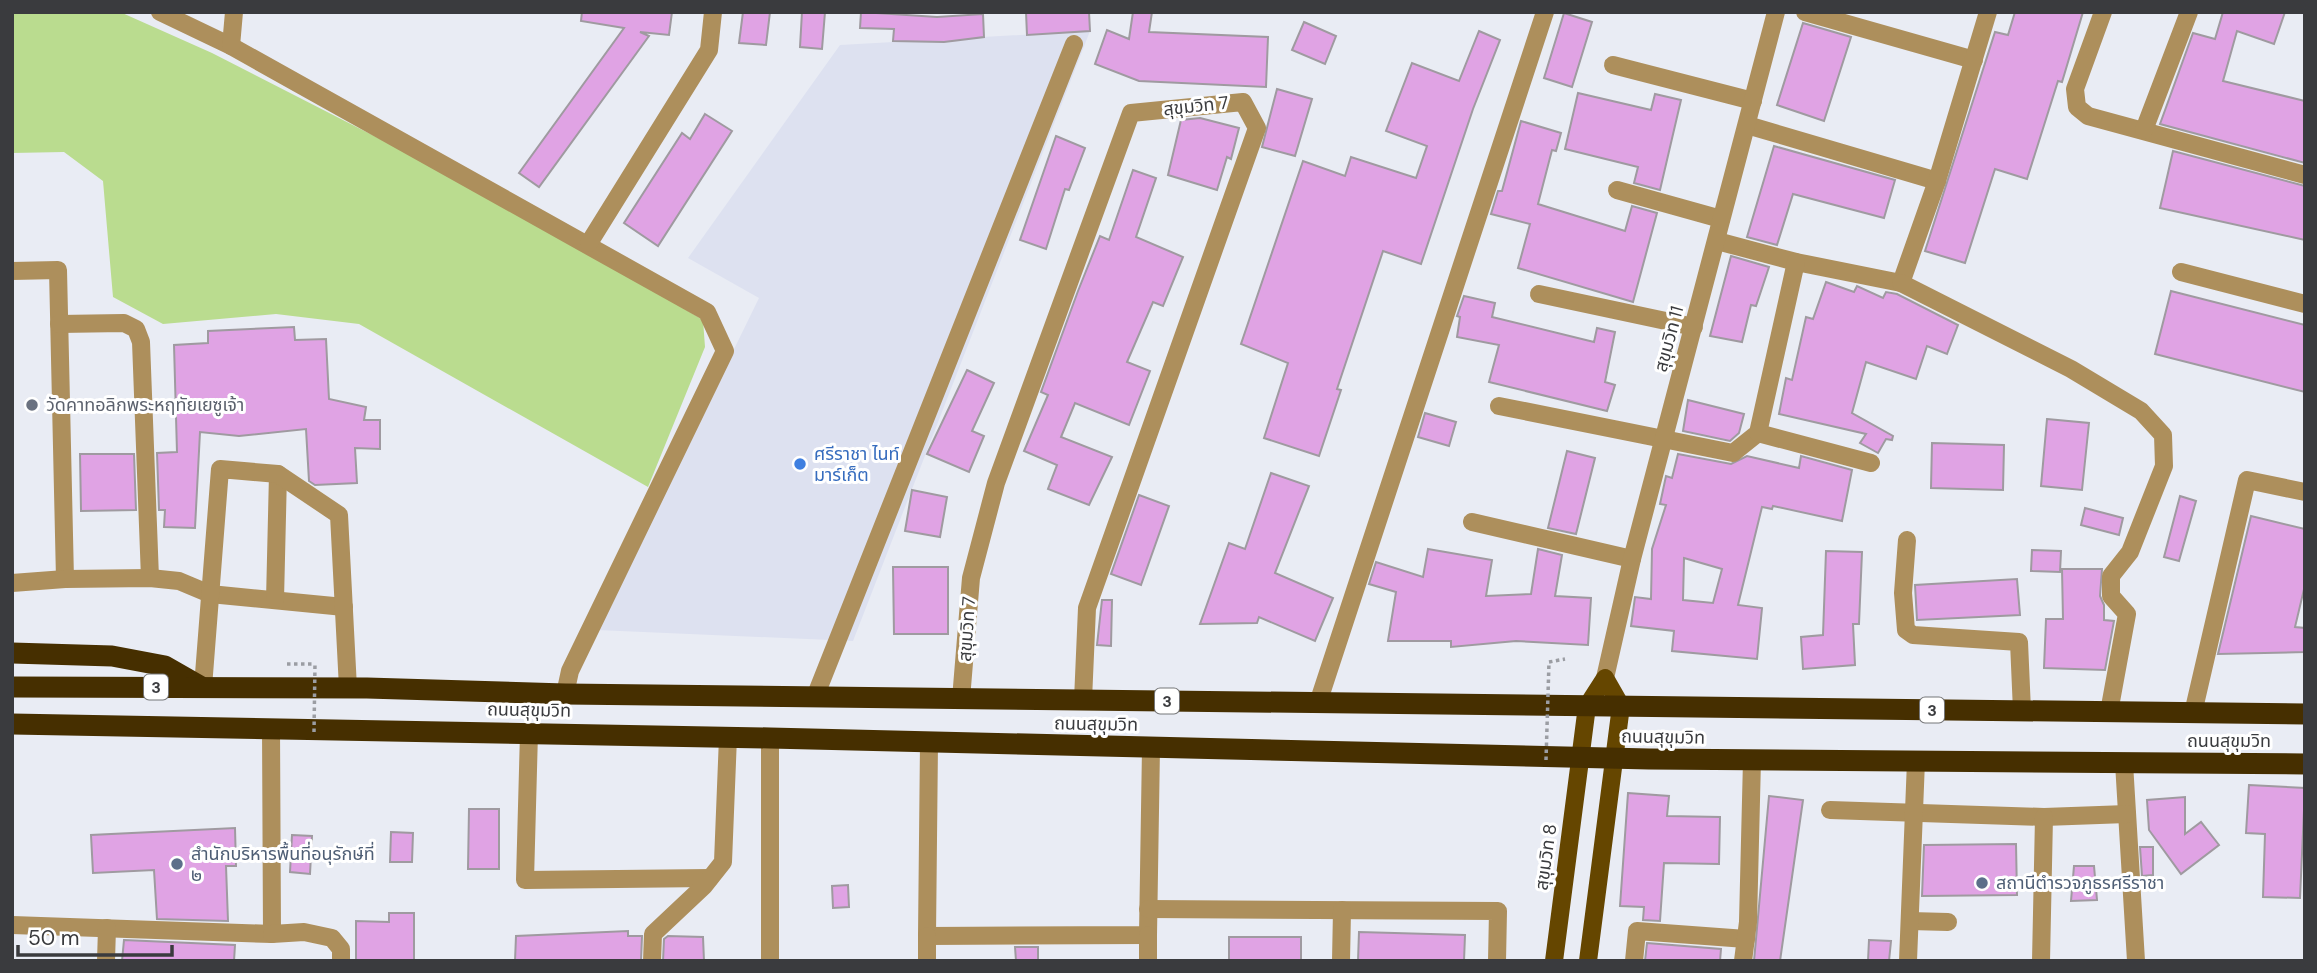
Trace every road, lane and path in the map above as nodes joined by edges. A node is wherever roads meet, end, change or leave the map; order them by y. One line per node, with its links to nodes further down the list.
1 (160, 12): 11 (street)
2 (234, 12): 11 (street)
3 (713, 12): 22 (street)
4 (1545, 12): 57 (street)
5 (1776, 12): 14 (street, สุขุมวิท 11)
6 (1988, 12): 12 (street)
7 (2103, 12): 16 (street)
8 (2189, 12): 16 (street)
9 (1816, 14): 12 (street)
10 (1074, 44): 54 (street)
11 (231, 46): 22 (street)
12 (1973, 60): 18 (street)
13 (1613, 65): 14 (street)
14 (1753, 101): 15 (street, สุขุมวิท 11)
15 (1747, 125): 18 (street); 20 (street, สุขุมวิท 11)
16 (2144, 130): 17 (street)
17 (2305, 175)
18 (1937, 181): 26 (street)
19 (1617, 190): 20 (street)
20 (1721, 219): 21 (street, สุขุมวิท 11)
21 (1717, 241): 23 (street); 30 (street, สุขุมวิท 11)
22 (589, 243): 53 (street)
23 (1796, 262): 26 (street); 32 (street)
24 (12, 271): 29 (street)
25 (2181, 272): 28 (street)
26 (1901, 283): 61 (street)
27 (1539, 294): 30 (street)
28 (2305, 304)
29 (59, 324): 40 (street); 41 (street)
30 (1694, 327): 33 (street, สุขุมวิท 11)
31 (1499, 406): 33 (street)
32 (1758, 433): 33 (street); 34 (street)
33 (1665, 439): 39 (street, สุขุมวิท 11)
34 (1871, 463)
35 (278, 474): 43 (street); 44 (street); 45 (street)
36 (2305, 492): 62 (street)
37 (1472, 522): 39 (street)
38 (1907, 540): 60 (street)
39 (1632, 559): 49 (street, สุขุมวิท 11)
40 (150, 578): 41 (street); 43 (street)
41 (65, 579): 42 (street)
42 (12, 583)
43 (210, 594): 44 (street); 51 (street)
44 (275, 600): 45 (street)
45 (344, 607): 52 (street)
46 (12, 653): 51 (highway)
47 (1565, 659): 74 (path, bridge)
48 (287, 664): 66 (path, bridge)
49 (1605, 677): 58 (main road, สุขุมวิท 11); 59 (main road)
50 (12, 687): 51 (highway, ถนนสุขุมวิท / 3)
51 (202, 687): 52 (highway, ถนนสุขุมวิท / 3)
52 (348, 688): 53 (highway, ถนนสุขุมวิท / 3)
53 (565, 694): 54 (highway, ถนนสุขุมวิท / 3)
54 (815, 697): 55 (highway, ถนนสุขุมวิท / 3)
55 (961, 699): 56 (highway, ถนนสุขุมวิท / 3); 56 (street, สุขุมวิท 7)
56 (1083, 700): 57 (highway, ถนนสุขุมวิท / 3)
57 (1318, 703): 58 (highway, ถนนสุขุมวิท / 3)
58 (1587, 706): 59 (highway, ถนนสุขุมวิท / 3); 72 (main road, สุขุมวิท 11)
59 (1621, 706): 60 (highway, ถนนสุขุมวิท / 3); 73 (main road)
60 (2022, 711): 61 (highway, ถนนสุขุมวิท / 3)
61 (2109, 712): 62 (highway, ถนนสุขุมวิท / 3)
62 (2193, 713): 63 (highway, ถนนสุขุมวิท / 3)
63 (2305, 714)
64 (12, 724): 65 (highway, ถนนสุขุมวิท)
65 (271, 728): 67 (highway, ถนนสุขุมวิท); 90 (street)
66 (314, 732)
67 (529, 733): 68 (highway, ถนนสุขุมวิท); 83 (street)
68 (728, 737): 69 (highway, ถนนสุขุมวิท); 83 (street)
69 (770, 738): 70 (highway, ถนนสุขุมวิท); 97 (street)
70 (929, 743): 71 (highway, ถนนสุขุมวิท); 92 (street)
71 (1152, 748): 72 (highway, ถนนสุขุมวิท); 84 (street)
72 (1581, 758): 73 (highway, ถนนสุขุมวิท); 102 (main road, สุขุมวิท 8)
73 (1616, 759): 75 (highway, ถนนสุขุมวิท); 103 (main road)
74 (1546, 760)
75 (1752, 760): 76 (highway, ถนนสุขุมวิท); 93 (street)
76 (1916, 761): 77 (highway, ถนนสุขุมวิท); 80 (street)
77 (2124, 763): 78 (highway, ถนนสุขุมวิท); 81 (street)
78 (2305, 764)
79 (1830, 810): 80 (street)
80 (1916, 813): 82 (street); 86 (street)
81 (2127, 814): 82 (street); 108 (street)
82 (2044, 817): 107 (street)
83 (710, 878): 96 (street)
84 (1148, 909): 85 (street); 91 (street)
85 (1342, 910): 100 (street); 101 (street)
86 (1910, 920): 87 (street); 106 (street)
87 (1948, 922)
88 (12, 925): 89 (street)
89 (107, 928): 90 (street); 94 (street)
90 (272, 934): 95 (street)
91 (1148, 935): 92 (street); 99 (street)
92 (927, 936): 98 (street)
93 (1746, 939): 104 (street); 105 (street)
94 (106, 961)
95 (341, 961)
96 (652, 961)
97 (770, 961)
98 (927, 961)
99 (1148, 961)
100 (1341, 961)
101 (1497, 961)
102 (1553, 961)
103 (1588, 961)
104 (1634, 961)
105 (1743, 961)
106 (1908, 961)
107 (2041, 961)
108 (2136, 961)

